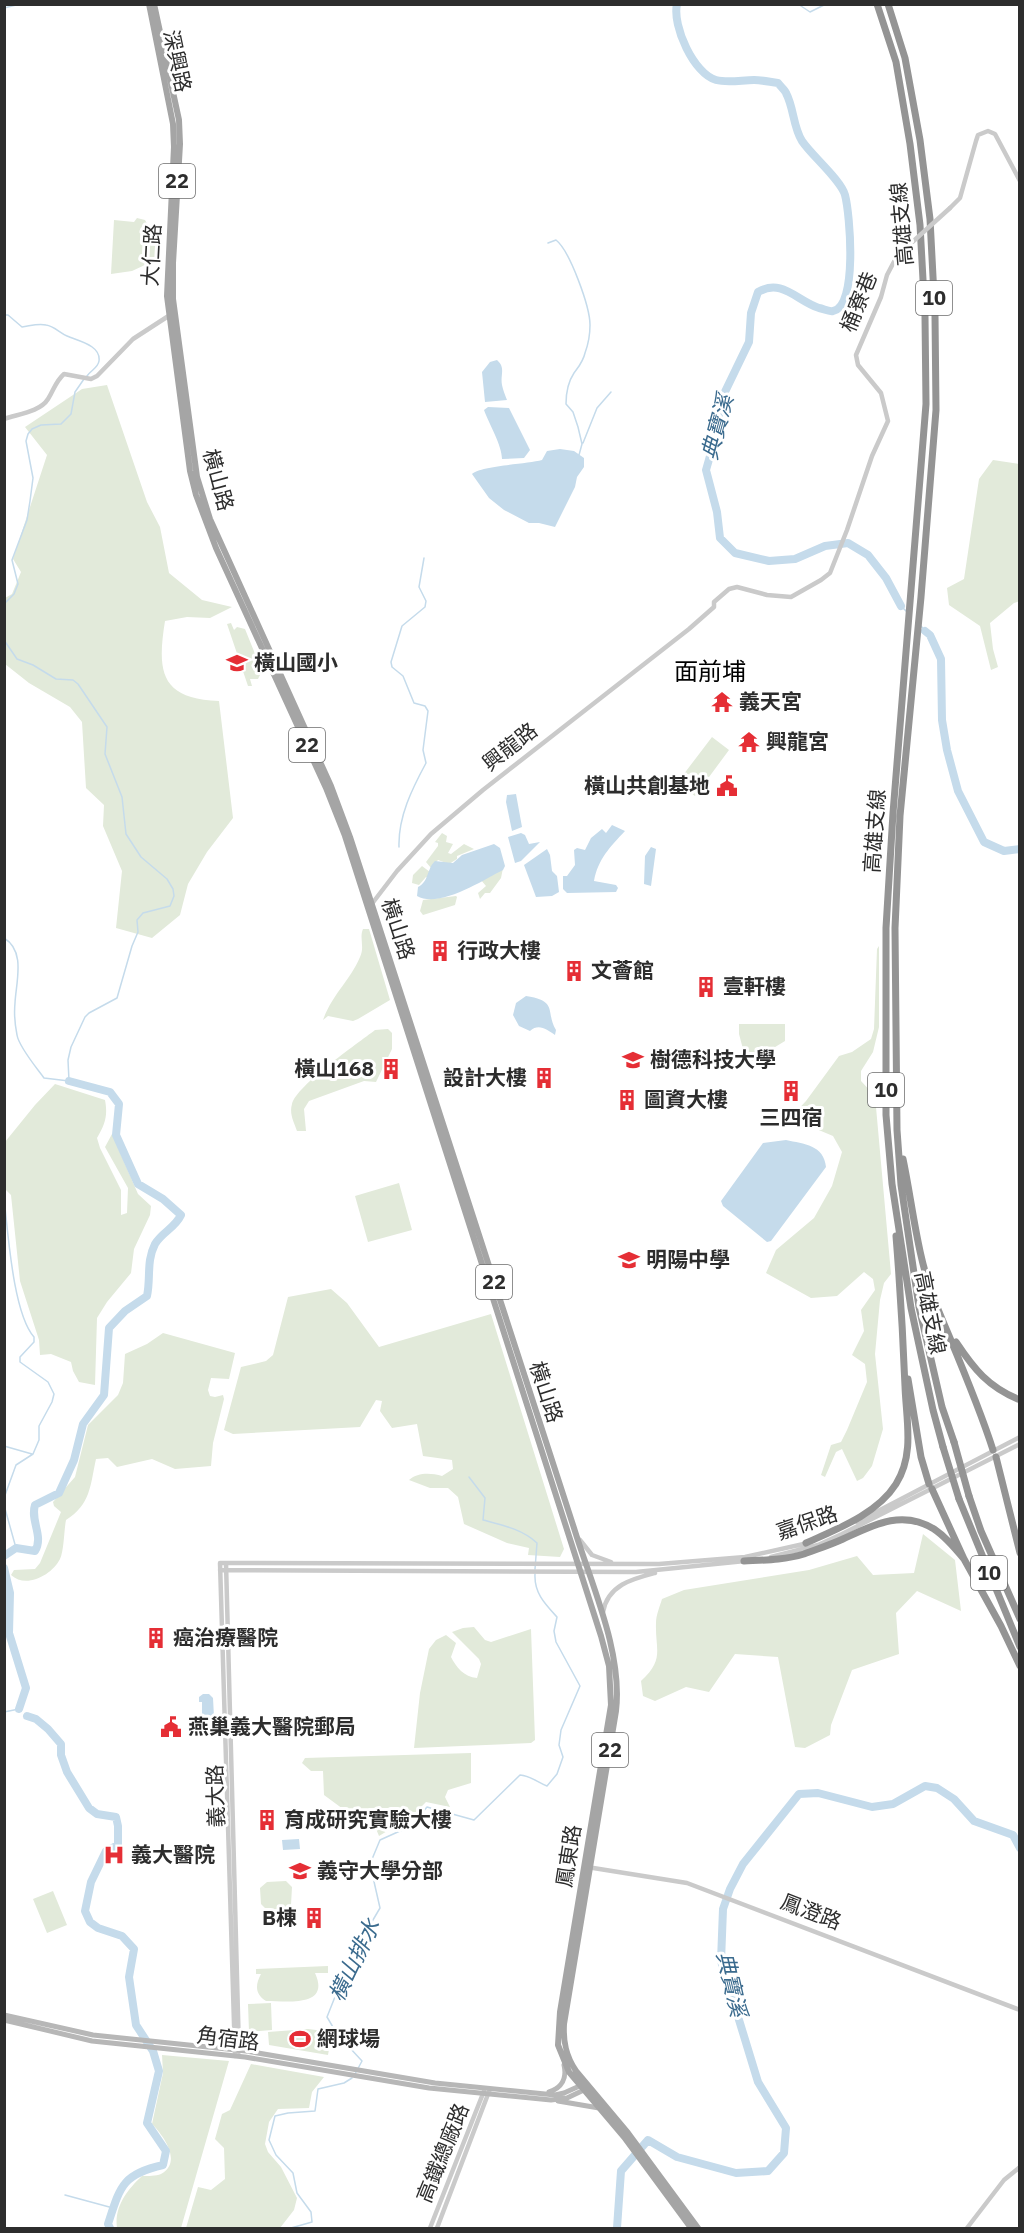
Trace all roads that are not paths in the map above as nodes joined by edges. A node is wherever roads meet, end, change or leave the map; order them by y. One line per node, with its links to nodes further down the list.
1 (148, 4): 5 (main road, 深興路 / 22)
2 (154, 4): 5 (main road, 深興路 / 22)
3 (877, 4): 13 (highway, 高雄支線 / 10)
4 (888, 4): 12 (highway, 高雄支線 / 10)
5 (176, 122): 7 (main road, 大仁路 / 22); 8 (main road, 大仁路 / 22)
6 (1020, 181): 10 (street, 桶寮巷, bridge)
7 (174, 311): 8 (street); 11 (main road, 橫山路 / 22)
8 (168, 316): 9 (street); 11 (main road, 橫山路 / 22)
9 (4, 419)
10 (839, 552): 11 (street, 興龍路)
11 (370, 906): 21 (main road, 橫山路 / 22); 26 (main road, 橫山路 / 22)
12 (897, 1130): 14 (highway); 33 (highway, 高雄支線 / 10, bridge)
13 (890, 1165): 15 (highway); 35 (highway, 高雄支線 / 10, bridge)
14 (948, 1329): 16 (highway); 19 (highway)
15 (904, 1344): 20 (highway); 22 (highway)
16 (1020, 1400)
17 (1020, 1437): 19 (street, 嘉保路)
18 (1020, 1444): 19 (street, 嘉保路)
19 (995, 1454): 20 (street, 嘉保路); 23 (highway)
20 (931, 1486): 22 (street, 嘉保路); 24 (highway); 25 (street, 嘉保路)
21 (574, 1528): 27 (main road, 橫山路 / 22); 28 (street)
22 (806, 1543): 28 (street, 嘉保路)
23 (1020, 1553)
24 (964, 1558): 25 (highway); 36 (highway)
25 (744, 1561): 30 (street, 嘉保路)
26 (576, 1564): 27 (street, 嘉保路); 29 (street); 31 (main road, 鳳東路 / 22)
27 (585, 1564): 28 (street, 嘉保路); 32 (main road, 鳳東路 / 22)
28 (626, 1564)
29 (223, 1570): 31 (street); 42 (street, 義大路)
30 (663, 1570): 32 (street, 嘉保路); 34 (street)
31 (579, 1571): 32 (street, 嘉保路); 37 (main road, 鳳東路 / 22)
32 (588, 1571): 34 (main road, 鳳東路 / 22)
33 (1020, 1619)
34 (607, 1632): 37 (main road, 鳳東路 / 22)
35 (1020, 1647)
36 (1020, 1666)
37 (608, 1743): 38 (main road, 鳳東路 / 22)
38 (587, 1867): 39 (street, 鳳澄路); 43 (main road, 鳳東路 / 22); 44 (main road, 鳳東路 / 22)
39 (1020, 2010)
40 (4, 2015): 42 (main road, 角宿路)
41 (4, 2020): 42 (main road, 角宿路)
42 (237, 2052): 45 (main road, 角宿路); 45 (main road, 角宿路)
43 (563, 2062): 44 (main road, 鳳東路 / 22); 46 (main road)
44 (585, 2087): 46 (main road, 角宿路); 47 (main road, 角宿路); 48 (main road, 鳳東路 / 22); 49 (main road, 鳳東路 / 22)
45 (487, 2092): 46 (main road, 角宿路); 47 (main road, 角宿路); 52 (street, 高鐵總廠路); 53 (street, 高鐵總廠路)
46 (538, 2094)
47 (551, 2100): 48 (main road)
48 (600, 2108): 49 (main road, 鳳東路 / 22)
49 (626, 2135): 50 (main road, 22)
50 (644, 2160): 54 (main road, 22); 55 (main road, 22)
51 (1020, 2167): 56 (street)
52 (430, 2229)
53 (437, 2229)
54 (691, 2229)
55 (698, 2229)
56 (967, 2229)

